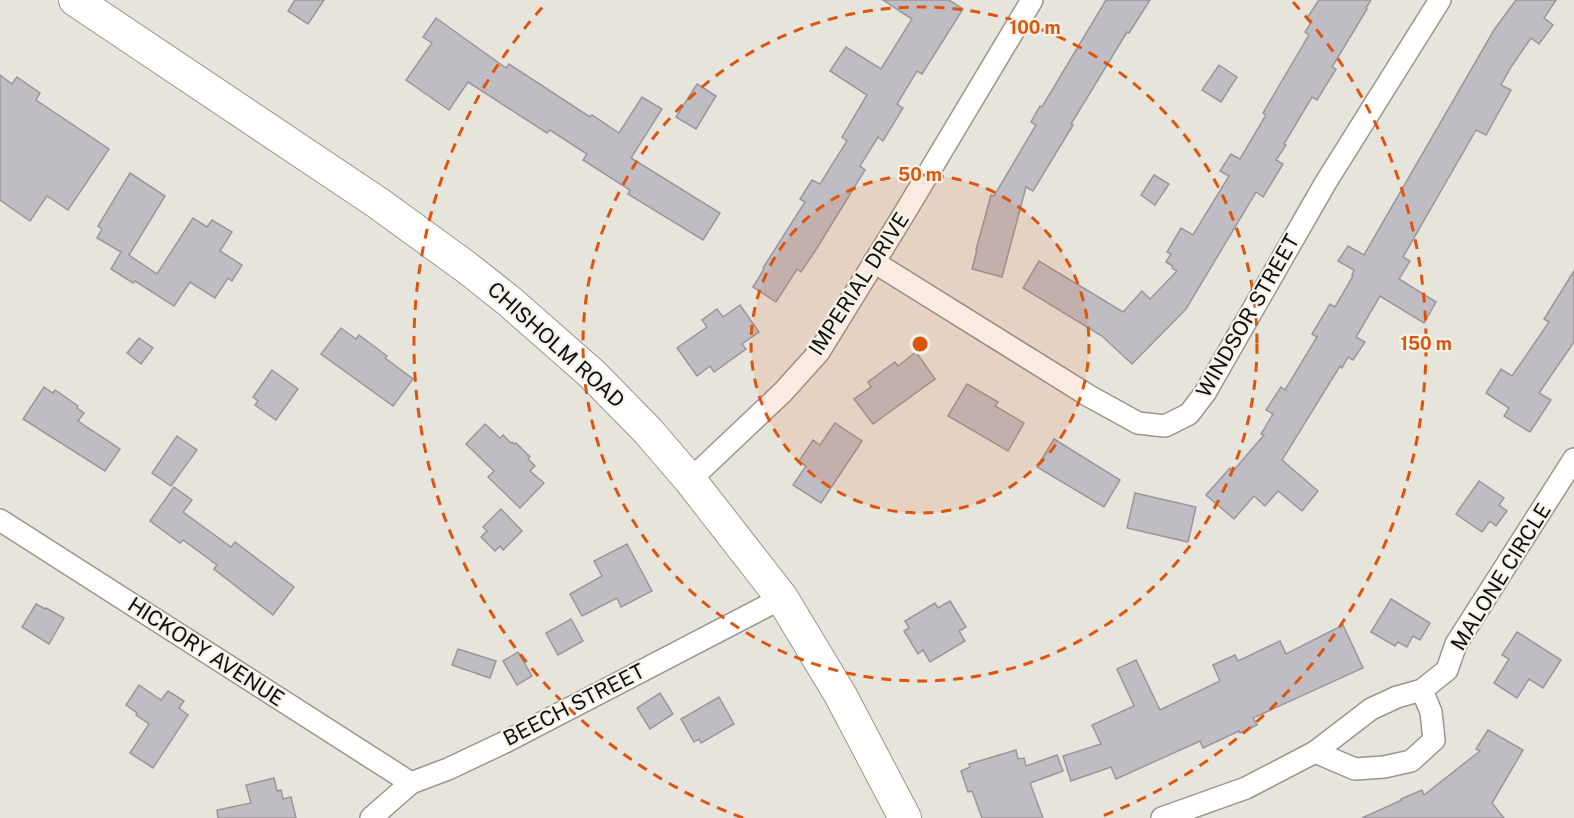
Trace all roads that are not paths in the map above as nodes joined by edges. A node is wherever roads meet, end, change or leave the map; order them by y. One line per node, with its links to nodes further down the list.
1 (75, 0): 6 (main road, CHISHOLM ROAD)
2 (1032, 0): 4 (street, IMPERIAL DRIVE)
3 (1440, 0): 4 (street, WINDSOR STREET)
4 (874, 262): 6 (street, IMPERIAL DRIVE)
5 (1574, 459): 9 (street, MALONE CIRCLE)
6 (690, 480): 8 (main road, CHISHOLM ROAD)
7 (0, 520): 11 (street, HICKORY AVENUE)
8 (782, 598): 11 (street, BEECH STREET); 13 (main road, CHISHOLM ROAD)
9 (1422, 690): 10 (street, MALONE CIRCLE); 10 (street)
10 (1315, 752): 14 (street, MALONE CIRCLE)
11 (411, 783): 12 (street, BEECH STREET)
12 (371, 818)
13 (905, 818)
14 (1162, 818)

